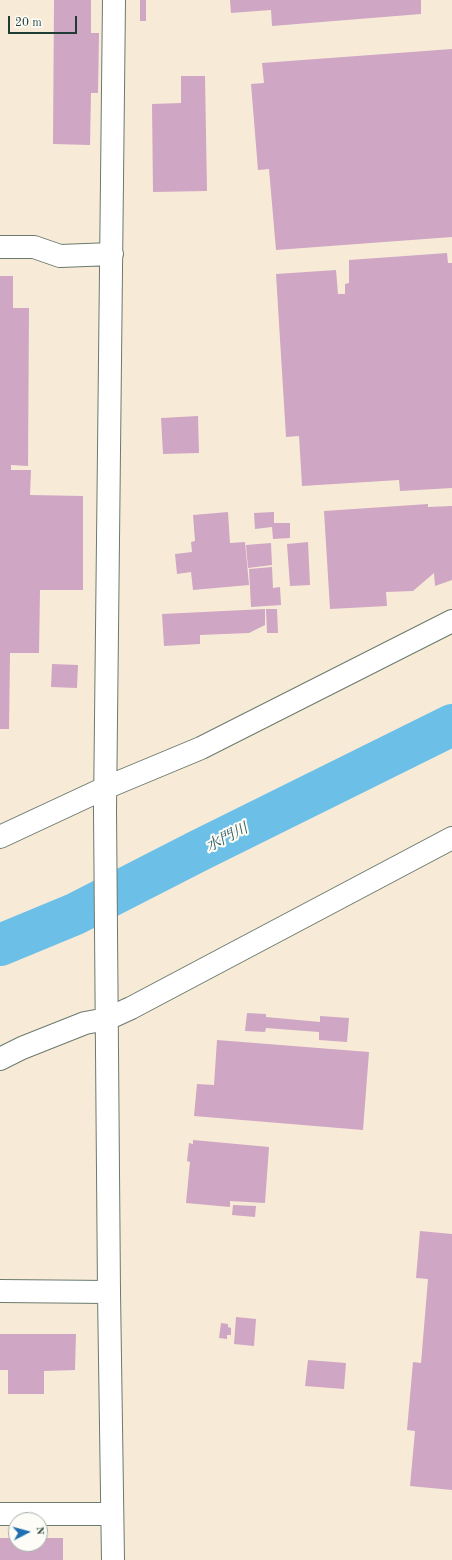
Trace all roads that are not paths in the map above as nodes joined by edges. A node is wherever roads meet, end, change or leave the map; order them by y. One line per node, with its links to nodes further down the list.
1 (114, 0): 3 (street)
2 (0, 247): 3 (street)
3 (112, 254): 5 (street)
4 (452, 621): 5 (street)
5 (105, 788): 6 (street); 8 (street)
6 (0, 837)
7 (452, 838): 8 (street)
8 (107, 1009): 9 (street); 11 (street)
9 (0, 1059)
10 (0, 1291): 11 (street)
11 (109, 1292): 13 (street)
12 (0, 1514): 13 (street)
13 (112, 1514): 14 (street)
14 (113, 1560)

